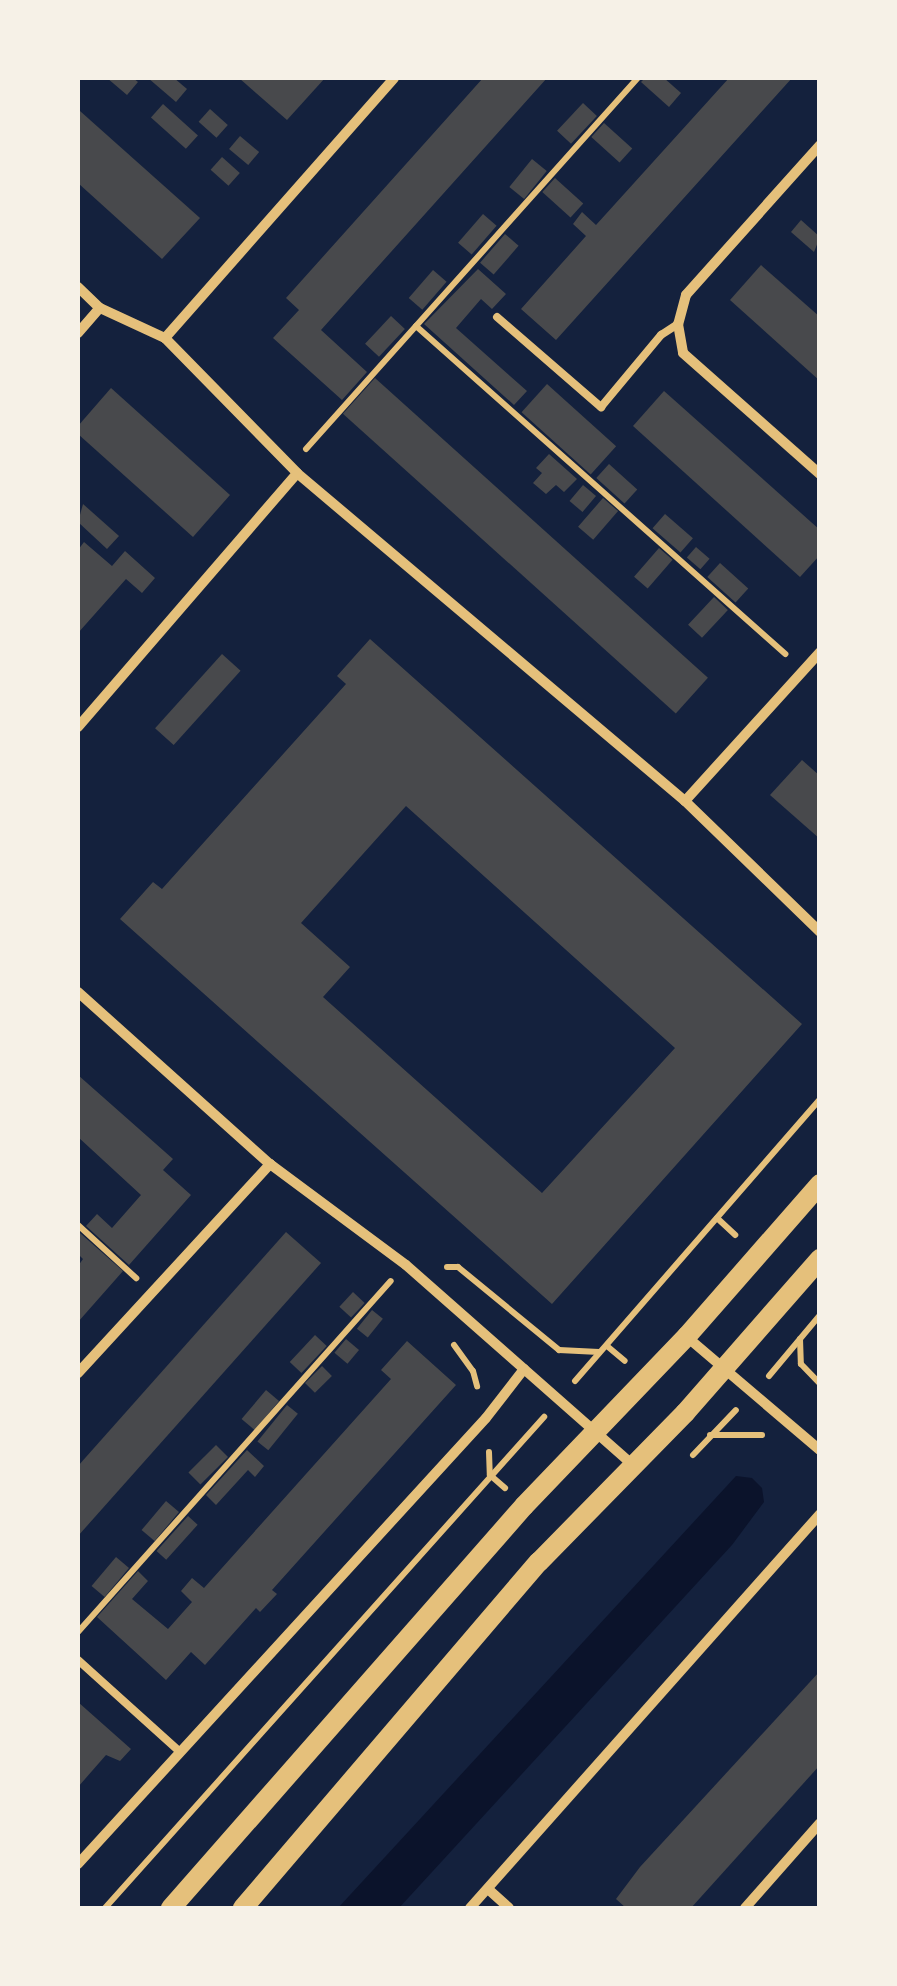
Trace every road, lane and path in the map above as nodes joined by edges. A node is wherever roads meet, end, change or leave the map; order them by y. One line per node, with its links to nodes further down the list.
1 (394, 78): 10 (street)
2 (638, 78): 8 (path)
3 (820, 144): 7 (street)
4 (78, 287): 5 (street)
5 (100, 308): 9 (street); 10 (street)
6 (497, 317): 7 (lane)
7 (678, 324): 12 (street)
8 (416, 326): 11 (path); 14 (path)
9 (78, 333)
10 (165, 338): 11 (street)
11 (294, 470): 15 (street); 16 (street)
12 (820, 474)
13 (820, 652): 14 (street)
14 (802, 670): 16 (street)
15 (78, 727)
16 (684, 802): 17 (street)
17 (820, 932)
18 (78, 992): 20 (street)
19 (820, 1099): 28 (path)
20 (270, 1164): 24 (street); 25 (street)
21 (820, 1184): 26 (main road)
22 (78, 1225): 25 (path)
23 (820, 1259): 29 (main road)
24 (406, 1266): 28 (path); 30 (street); 38 (path)
25 (153, 1292): 31 (street)
26 (686, 1336): 29 (street); 34 (main road)
27 (800, 1339): 32 (path)
28 (600, 1352): 33 (path)
29 (723, 1367): 35 (street); 36 (main road)
30 (524, 1369): 33 (street); 40 (street)
31 (78, 1373)
32 (820, 1384)
33 (559, 1400): 34 (street); 44 (path)
34 (594, 1431): 36 (street); 45 (main road)
35 (820, 1450)
36 (634, 1466): 46 (main road)
37 (820, 1514): 43 (street)
38 (78, 1632)
39 (78, 1660): 40 (lane)
40 (180, 1752): 42 (street)
41 (820, 1823): 49 (street)
42 (78, 1864)
43 (488, 1889): 47 (street); 48 (street)
44 (104, 1908)
45 (172, 1908)
46 (243, 1908)
47 (470, 1908)
48 (509, 1908)
49 (745, 1908)

